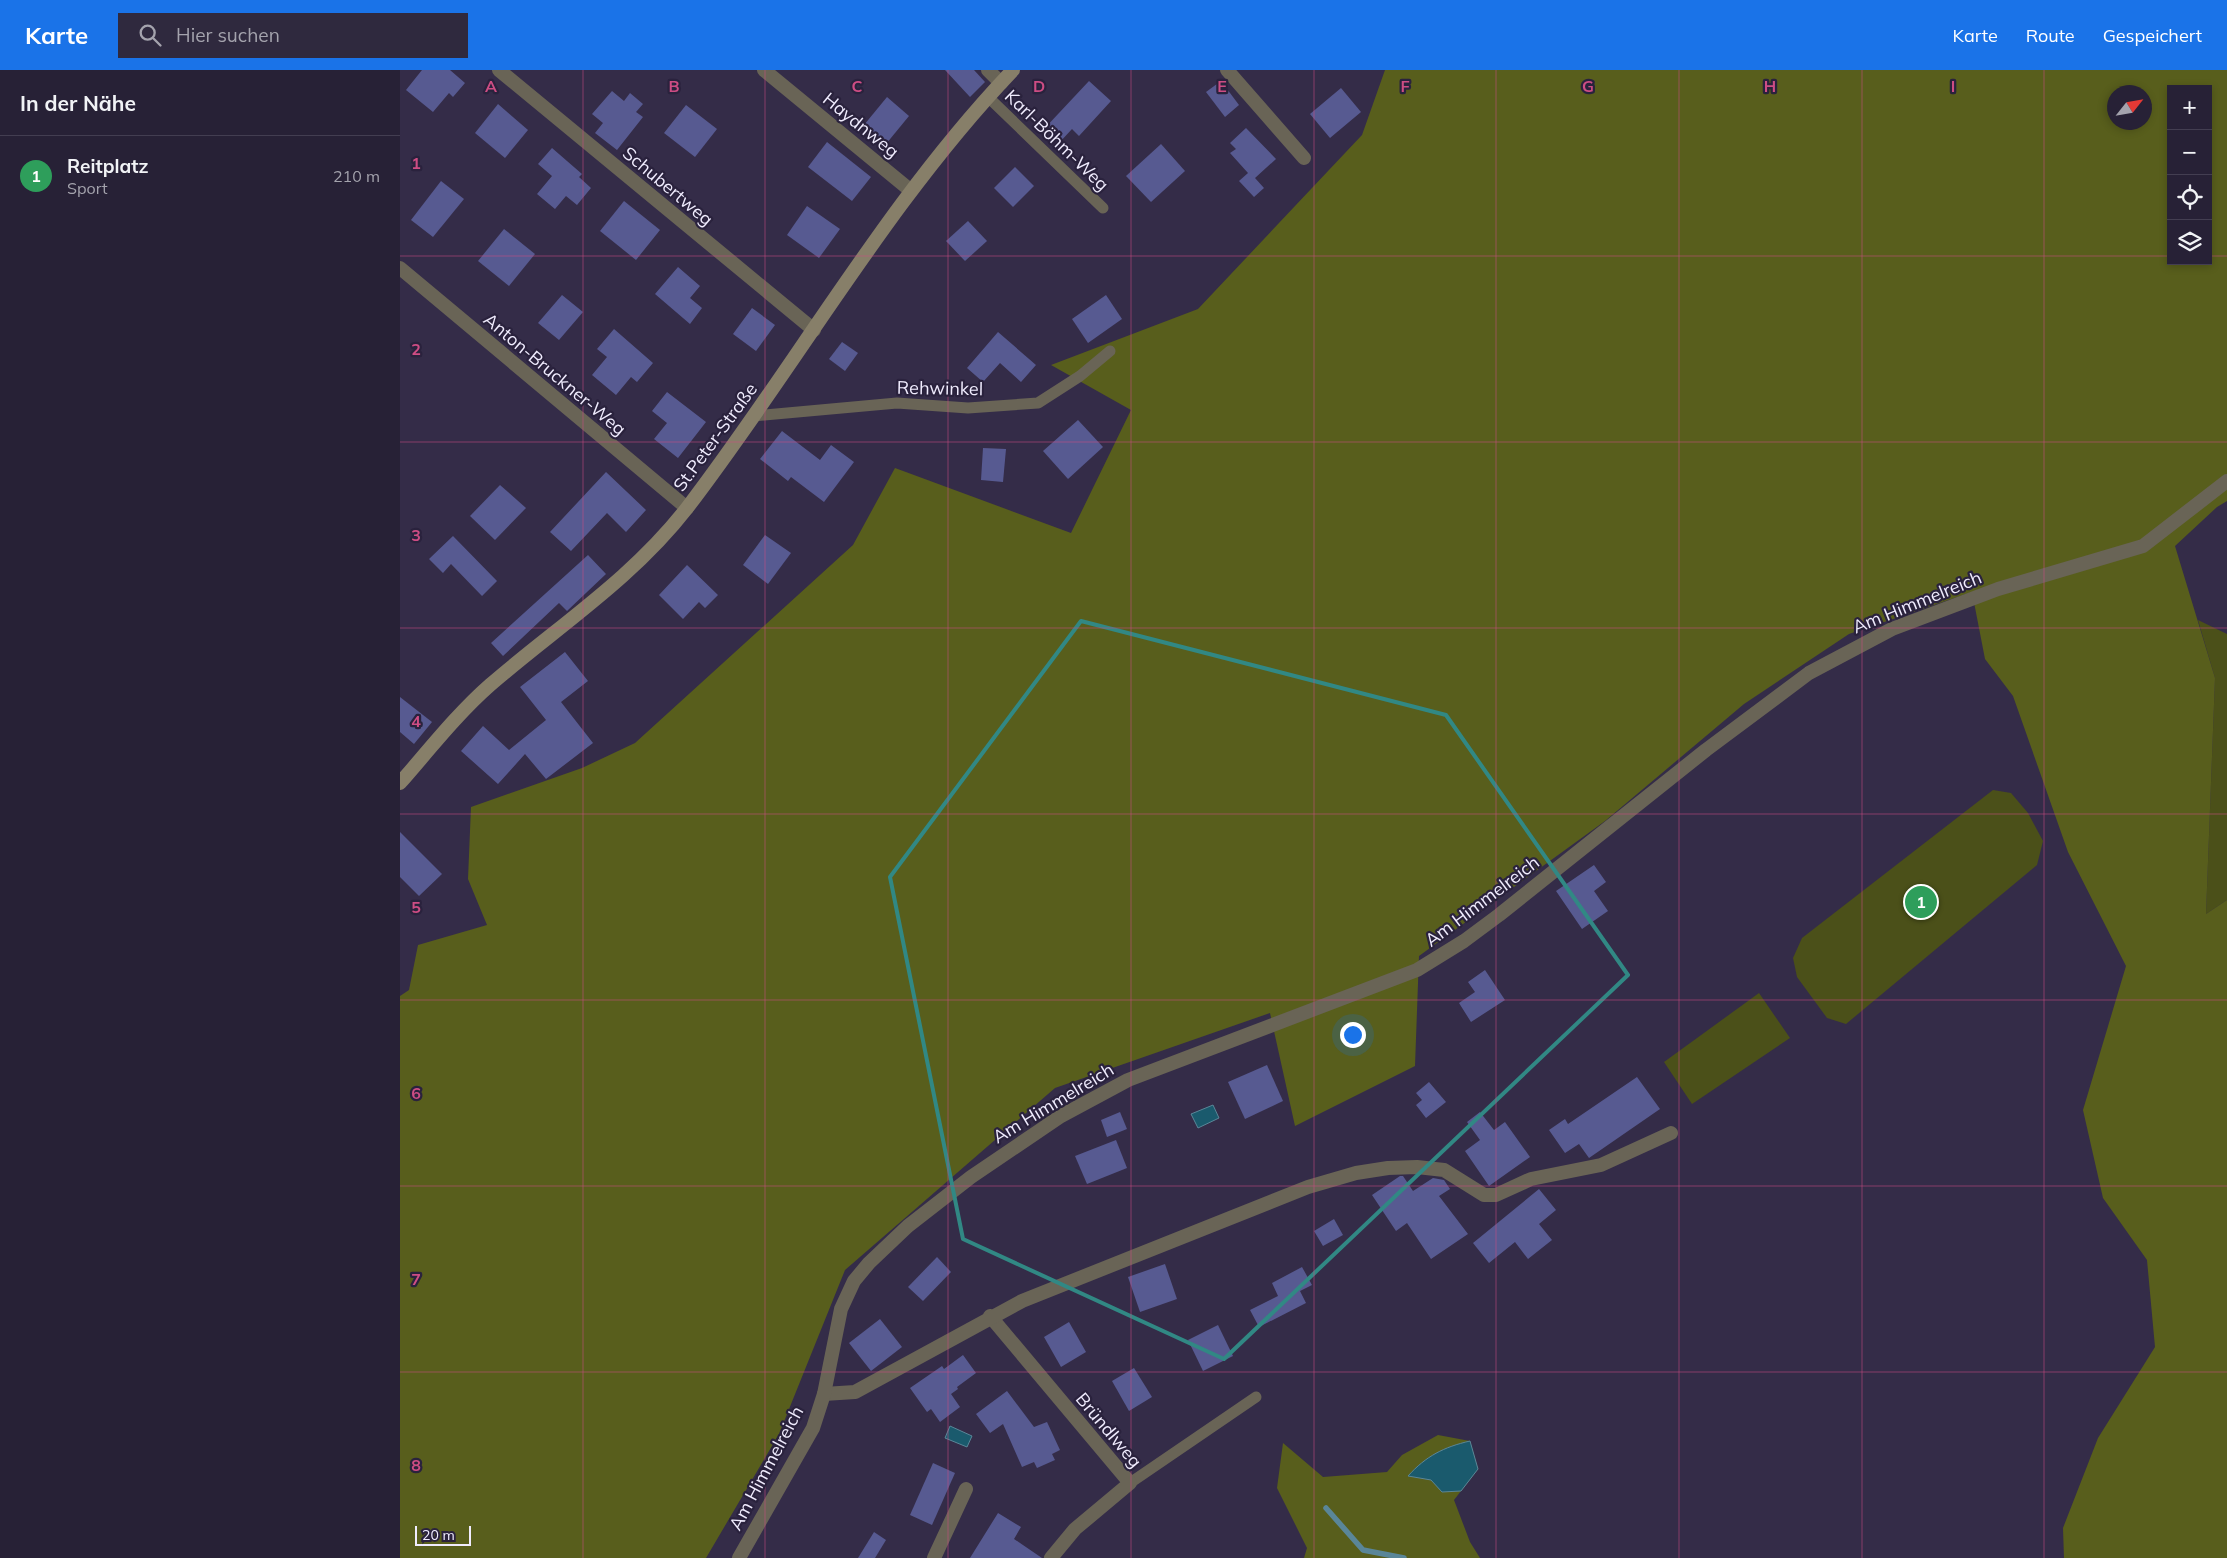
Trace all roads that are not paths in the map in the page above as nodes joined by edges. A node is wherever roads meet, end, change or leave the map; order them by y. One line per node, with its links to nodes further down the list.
1 (499, 70): 12 (street, Schubertweg)
2 (764, 70): 9 (street, Haydnweg)
3 (988, 70): 6 (street)
4 (1013, 70): 6 (main road, St.Peter-Straße)
5 (1227, 70): 8 (street)
6 (1001, 83): 7 (main road, St.Peter-Straße)
7 (988, 97): 9 (main road, St.Peter-Straße); 10 (lane, Karl-Böhm-Weg)
8 (1304, 158)
9 (910, 190): 12 (main road, St.Peter-Straße)
10 (1103, 208)
11 (400, 268): 16 (street, Anton-Bruckner-Weg)
12 (814, 330): 14 (main road, St.Peter-Straße)
13 (1110, 351): 14 (lane, Rehwinkel)
14 (752, 416): 16 (main road, St.Peter-Straße)
15 (2227, 481): 20 (street, Am Himmelreich)
16 (687, 508): 17 (main road, St.Peter-Straße)
17 (400, 783)
18 (1671, 1133): 19 (street, Am Himmelreich)
19 (990, 1316): 20 (street, Am Himmelreich); 22 (street, Bründlweg)
20 (824, 1394): 24 (street, Am Himmelreich)
21 (1256, 1397): 22 (lane)
22 (1130, 1483): 26 (street, Bründlweg)
23 (966, 1489): 25 (street)
24 (739, 1558)
25 (934, 1558)
26 (1051, 1558)

